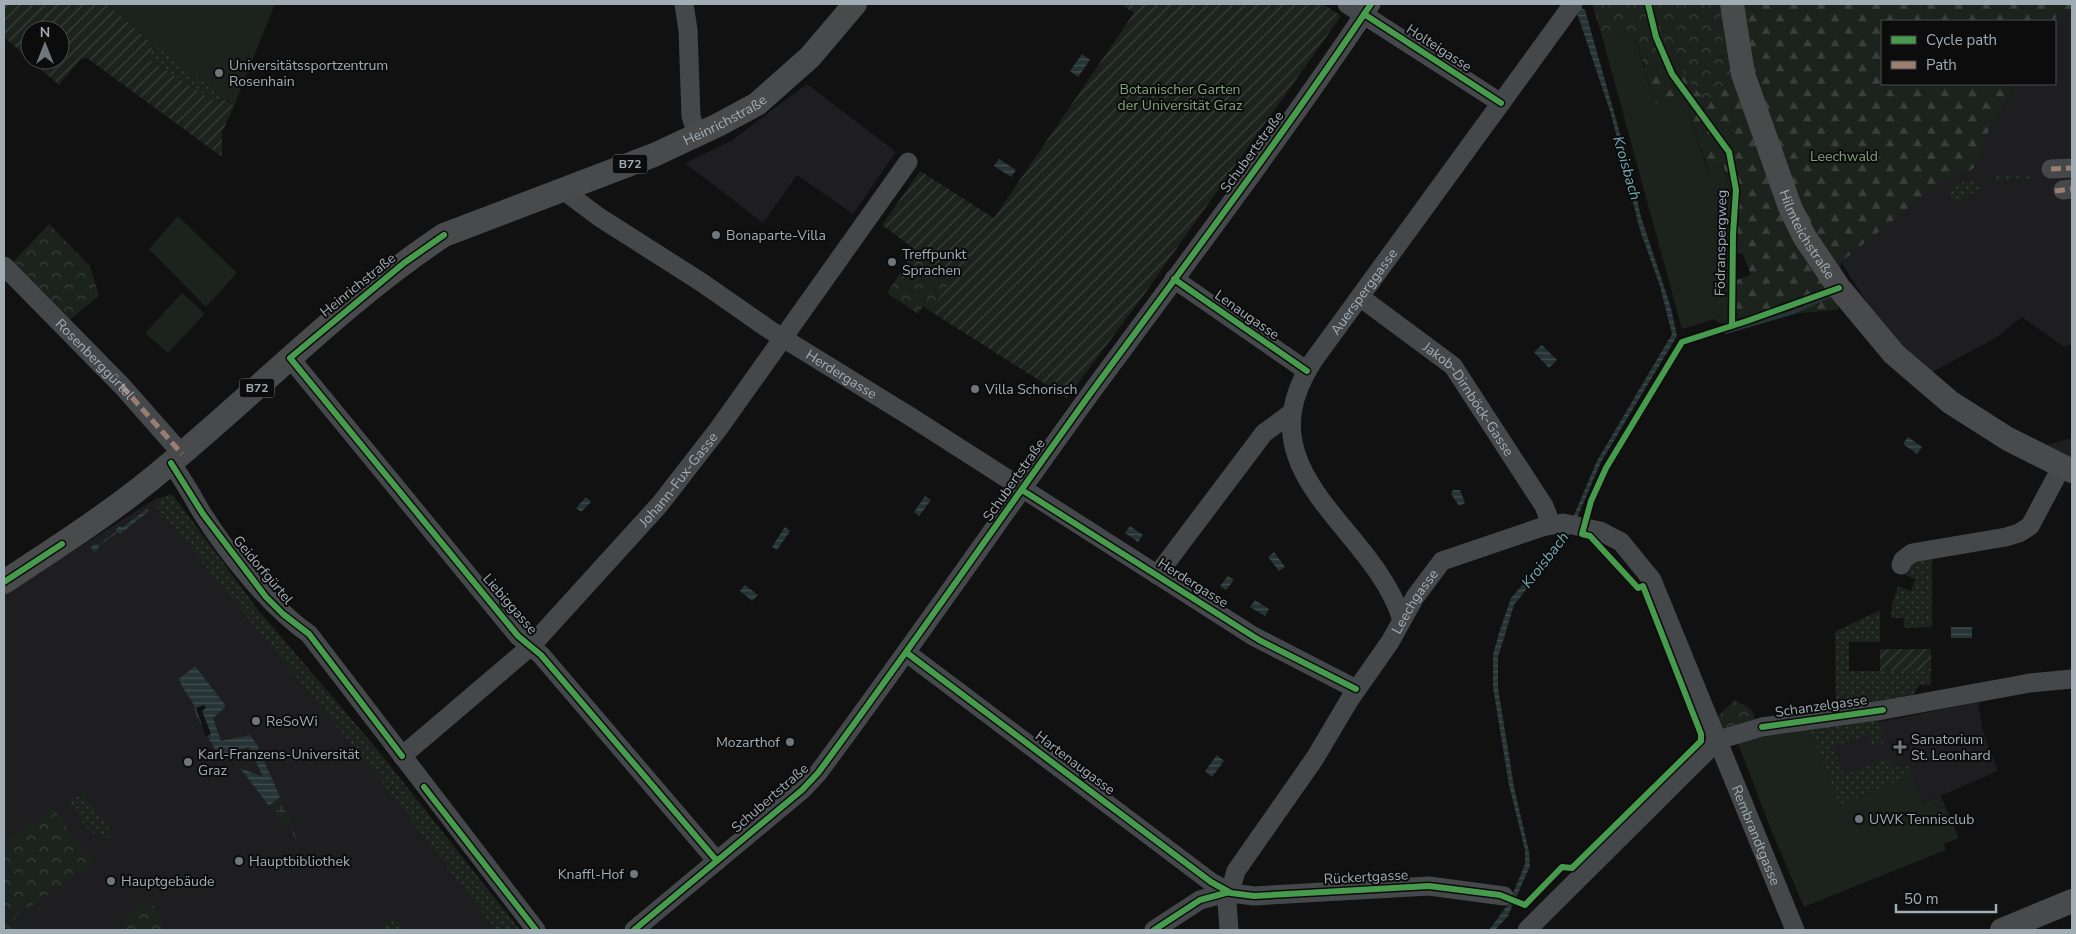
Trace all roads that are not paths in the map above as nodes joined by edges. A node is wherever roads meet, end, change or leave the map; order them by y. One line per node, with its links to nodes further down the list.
1 (684, 4): 8 (street)
2 (855, 4): 8 (main road, Heinrichstraße / B72)
3 (1347, 4): 6 (street, Holteigasse)
4 (1732, 4): 21 (main road, Hilmteichstraße)
5 (1570, 8): 7 (street, Auersperggasse)
6 (1367, 9): 7 (street, Holteigasse); 14 (street, Schubertstraße)
7 (1501, 103): 15 (street, Auersperggasse)
8 (697, 136): 12 (main road, Heinrichstraße / B72)
9 (908, 162): 16 (street, Johann-Fux-Gasse)
10 (2072, 168): 11 (street)
11 (2051, 169)
12 (563, 190): 16 (street, Herdergasse); 17 (main road, Heinrichstraße / B72)
13 (4, 266): 20 (street, Rosenberggürtel)
14 (1174, 279): 18 (street, Lenaugasse); 22 (street, Schubertstraße)
15 (1360, 297): 18 (street, Auersperggasse); 23 (street, Jakob-Dirnböck-Gasse)
16 (782, 337): 22 (street, Herdergasse); 28 (street, Johann-Fux-Gasse)
17 (290, 358): 20 (main road, Heinrichstraße / B72); 28 (street, Liebiggasse)
18 (1307, 371): 19 (street, Auersperggasse)
19 (1290, 414): 25 (street); 27 (street)
20 (177, 459): 26 (main road, Heinrichstraße / B72); 33 (street, Geidorfgürtel)
21 (2067, 468): 24 (street)
22 (1022, 490): 25 (street, Herdergasse); 29 (street, Schubertstraße)
23 (1564, 524): 27 (street, Leechgasse); 32 (street)
24 (1901, 565)
25 (1157, 575): 31 (street, Herdergasse)
26 (4, 582)
27 (1402, 620): 31 (street, Leechgasse)
28 (531, 646): 33 (street, Johann-Fux-Gasse); 34 (street, Liebiggasse)
29 (908, 653): 34 (street, Schubertstraße); 35 (street, Hartenaugasse)
30 (2072, 679): 32 (street, Schanzelgasse)
31 (1356, 689): 35 (street, Leechgasse)
32 (1718, 740): 38 (street, Schanzelgasse); 43 (street, Rembrandtgasse)
33 (402, 756): 39 (street, Geidorfgürtel)
34 (716, 860): 40 (street, Schubertstraße)
35 (1229, 892): 36 (street, Rückertgasse); 41 (street); 42 (street)
36 (1504, 896)
37 (2072, 901): 44 (main road)
38 (1533, 928)
39 (536, 930)
40 (634, 930)
41 (1154, 930)
42 (1230, 930)
43 (1795, 930)
44 (2002, 930)

